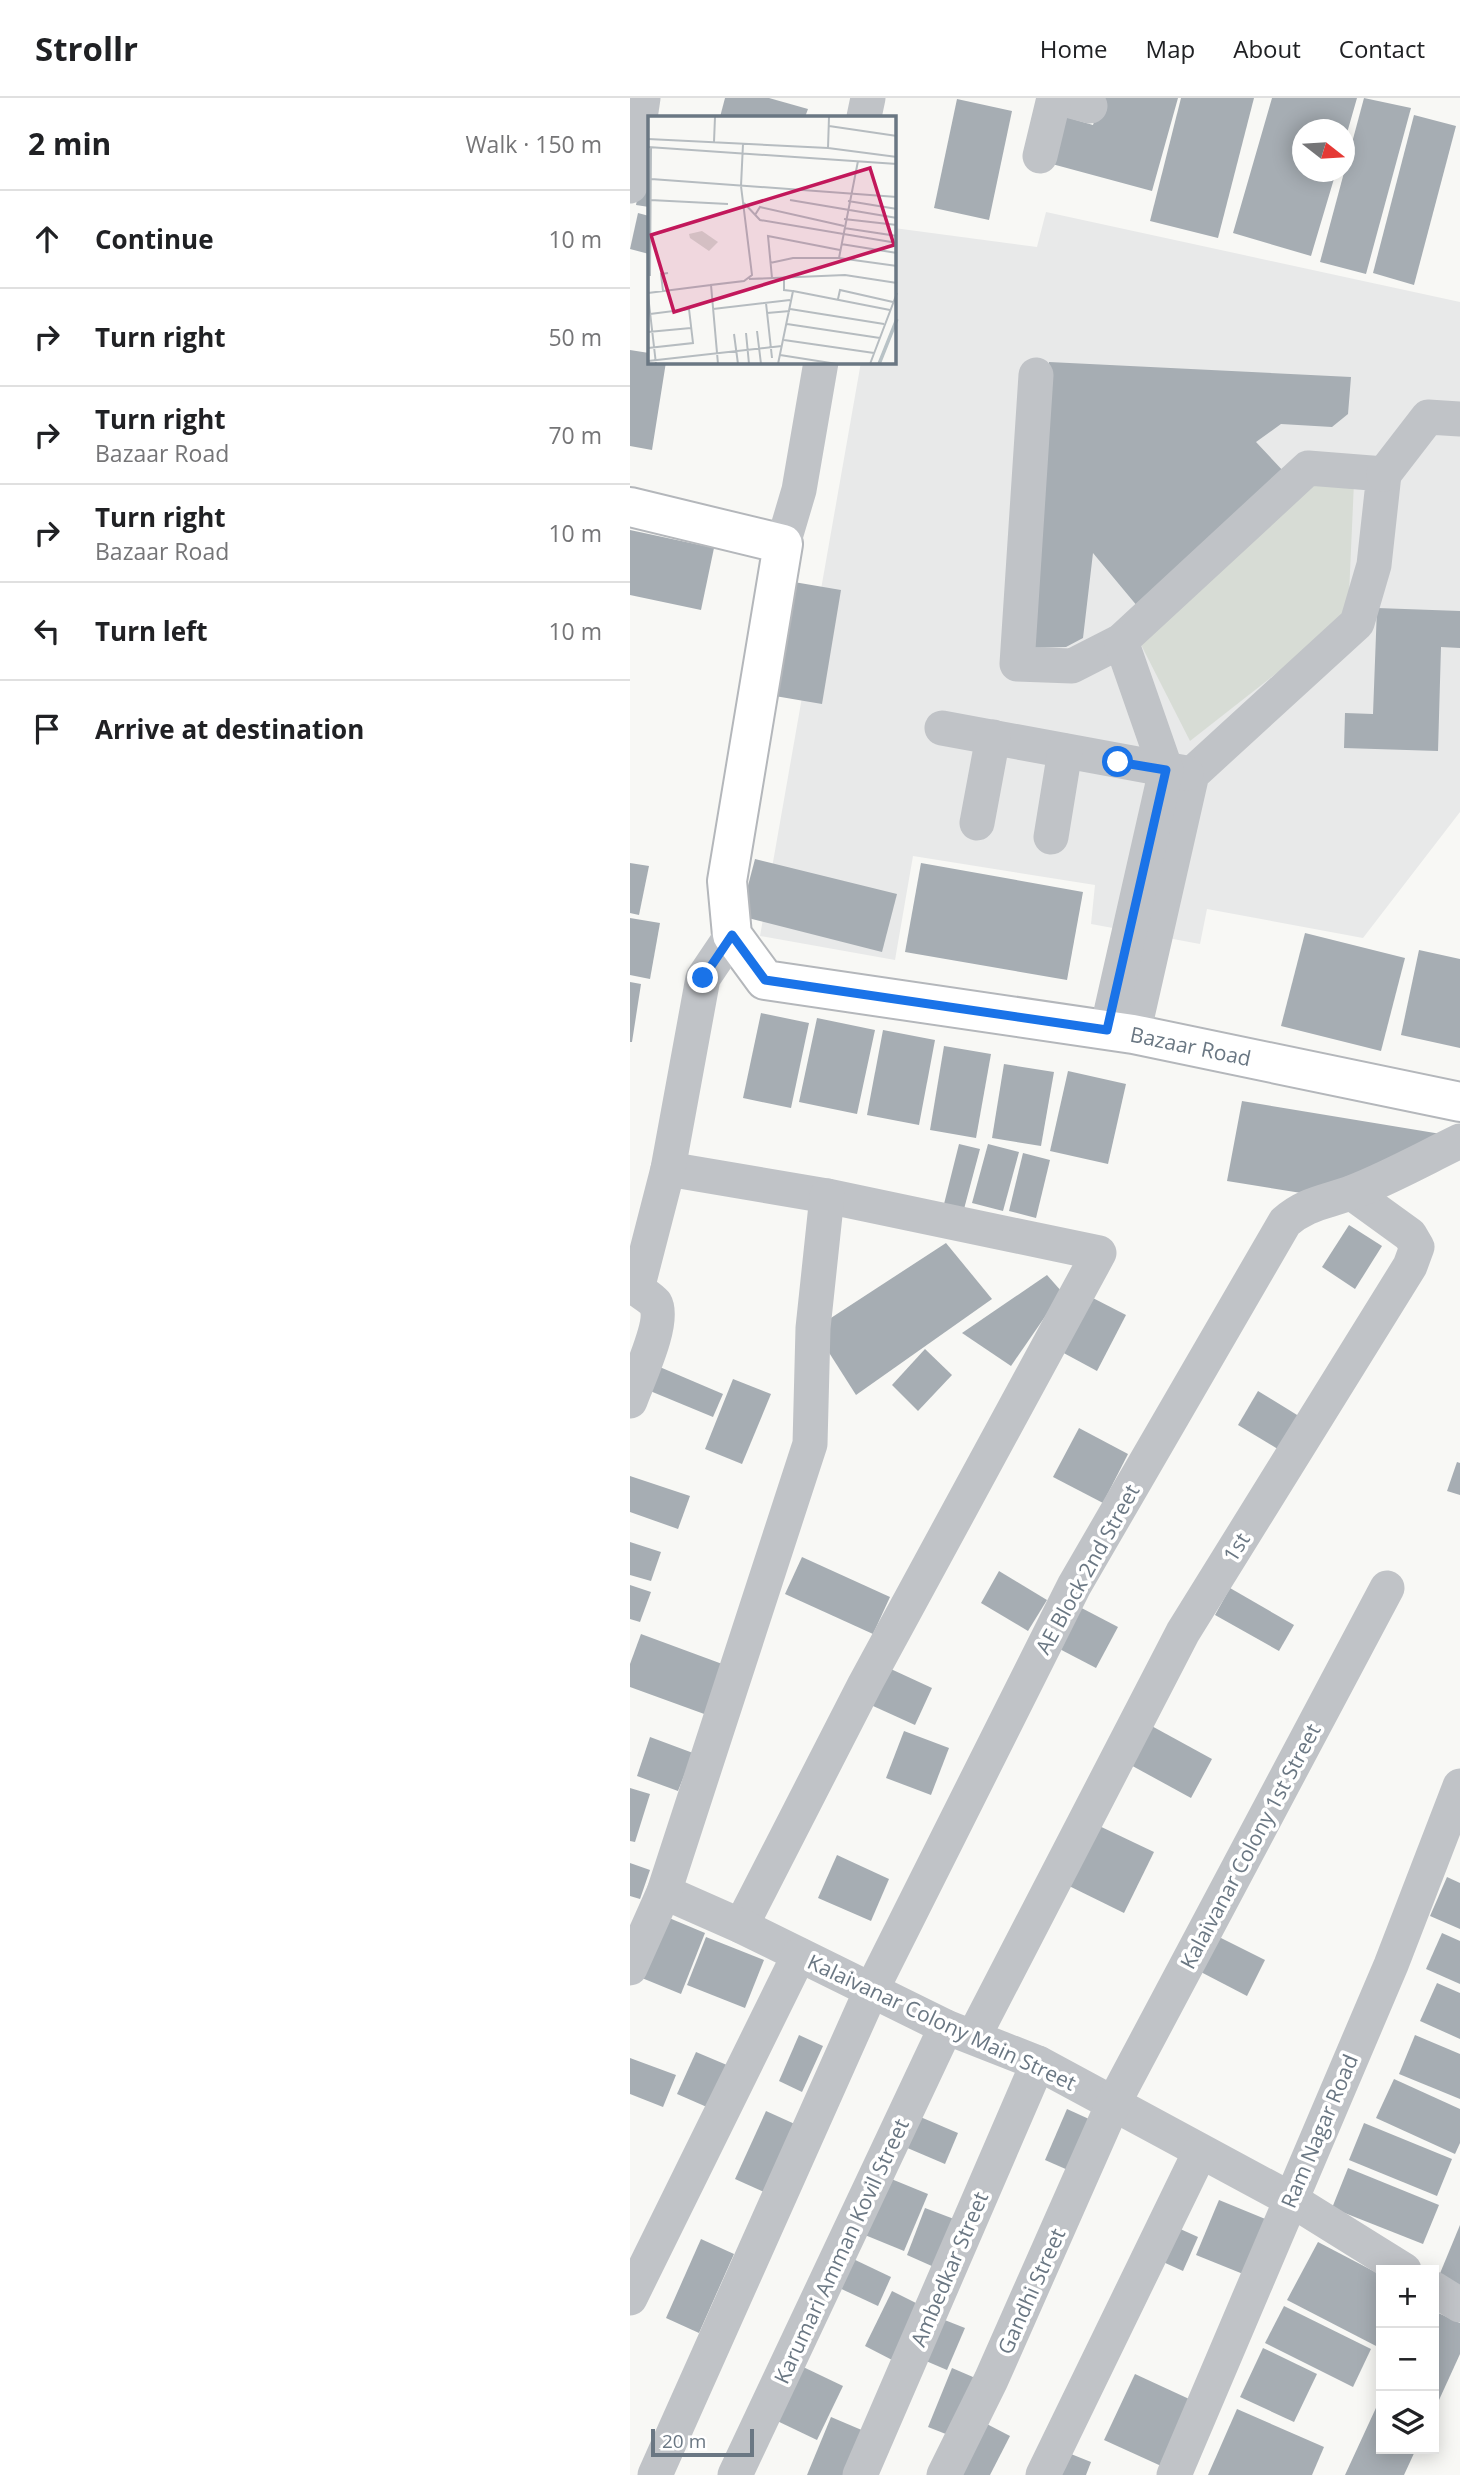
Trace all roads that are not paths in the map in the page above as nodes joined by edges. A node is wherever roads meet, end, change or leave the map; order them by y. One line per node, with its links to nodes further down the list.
1 (643, 98): 6 (street)
2 (868, 98): 4 (street)
3 (1054, 98): 5 (street)
4 (864, 116)
5 (1040, 156)
6 (630, 186)
7 (821, 364): 12 (street)
8 (1036, 375): 13 (street)
9 (1460, 419): 10 (street)
10 (1384, 474): 13 (street); 17 (street)
11 (630, 507): 12 (main road)
12 (783, 544): 20 (main road)
13 (1121, 641): 17 (street)
14 (942, 728): 15 (street)
15 (993, 737): 16 (street); 18 (street)
16 (1066, 751): 17 (street); 19 (street)
17 (1179, 772): 21 (street)
18 (977, 823)
19 (1051, 836)
20 (732, 935): 21 (main road, Bazaar Road); 24 (street)
21 (1120, 1032): 22 (main road, Bazaar Road)
22 (1460, 1101)
23 (1460, 1141): 25 (street)
24 (668, 1169): 26 (street); 27 (street)
25 (1352, 1193): 35 (street, AE Block 2nd Street); 36 (street, 1st)
26 (827, 1196): 31 (street); 32 (street)
27 (634, 1288): 28 (street)
28 (630, 1401)
29 (1387, 1588): 38 (street, Kalaivanar Colony 1st Street)
30 (1460, 1786): 40 (street, Ram Nagar Road)
31 (664, 1892): 32 (street, Kalaivanar Colony Main Street); 34 (street)
32 (741, 1926): 33 (street, Kalaivanar Colony Main Street)
33 (799, 1955): 35 (street, Kalaivanar Colony Main Street); 43 (street)
34 (630, 1968)
35 (871, 1991): 36 (street, Kalaivanar Colony Main Street); 45 (street, AE Block 2nd Street)
36 (960, 2032): 37 (street, Kalaivanar Colony Main Street); 46 (street, Karumari Amman Kovil Street)
37 (1038, 2063): 38 (street, Kalaivanar Colony Main Street); 47 (street, Ambedkar Street)
38 (1113, 2104): 39 (street, Kalaivanar Colony Main Street); 48 (street, Gandhi Street)
39 (1200, 2152): 40 (street, Kalaivanar Colony Main Street); 49 (street)
40 (1290, 2199): 41 (street, Kalaivanar Colony Main Street); 50 (street, Ram Nagar Road)
41 (1396, 2265)
42 (1439, 2292): 44 (street)
43 (630, 2298)
44 (1460, 2305)
45 (654, 2475)
46 (735, 2475)
47 (860, 2475)
48 (944, 2475)
49 (1043, 2475)
50 (1174, 2475)

